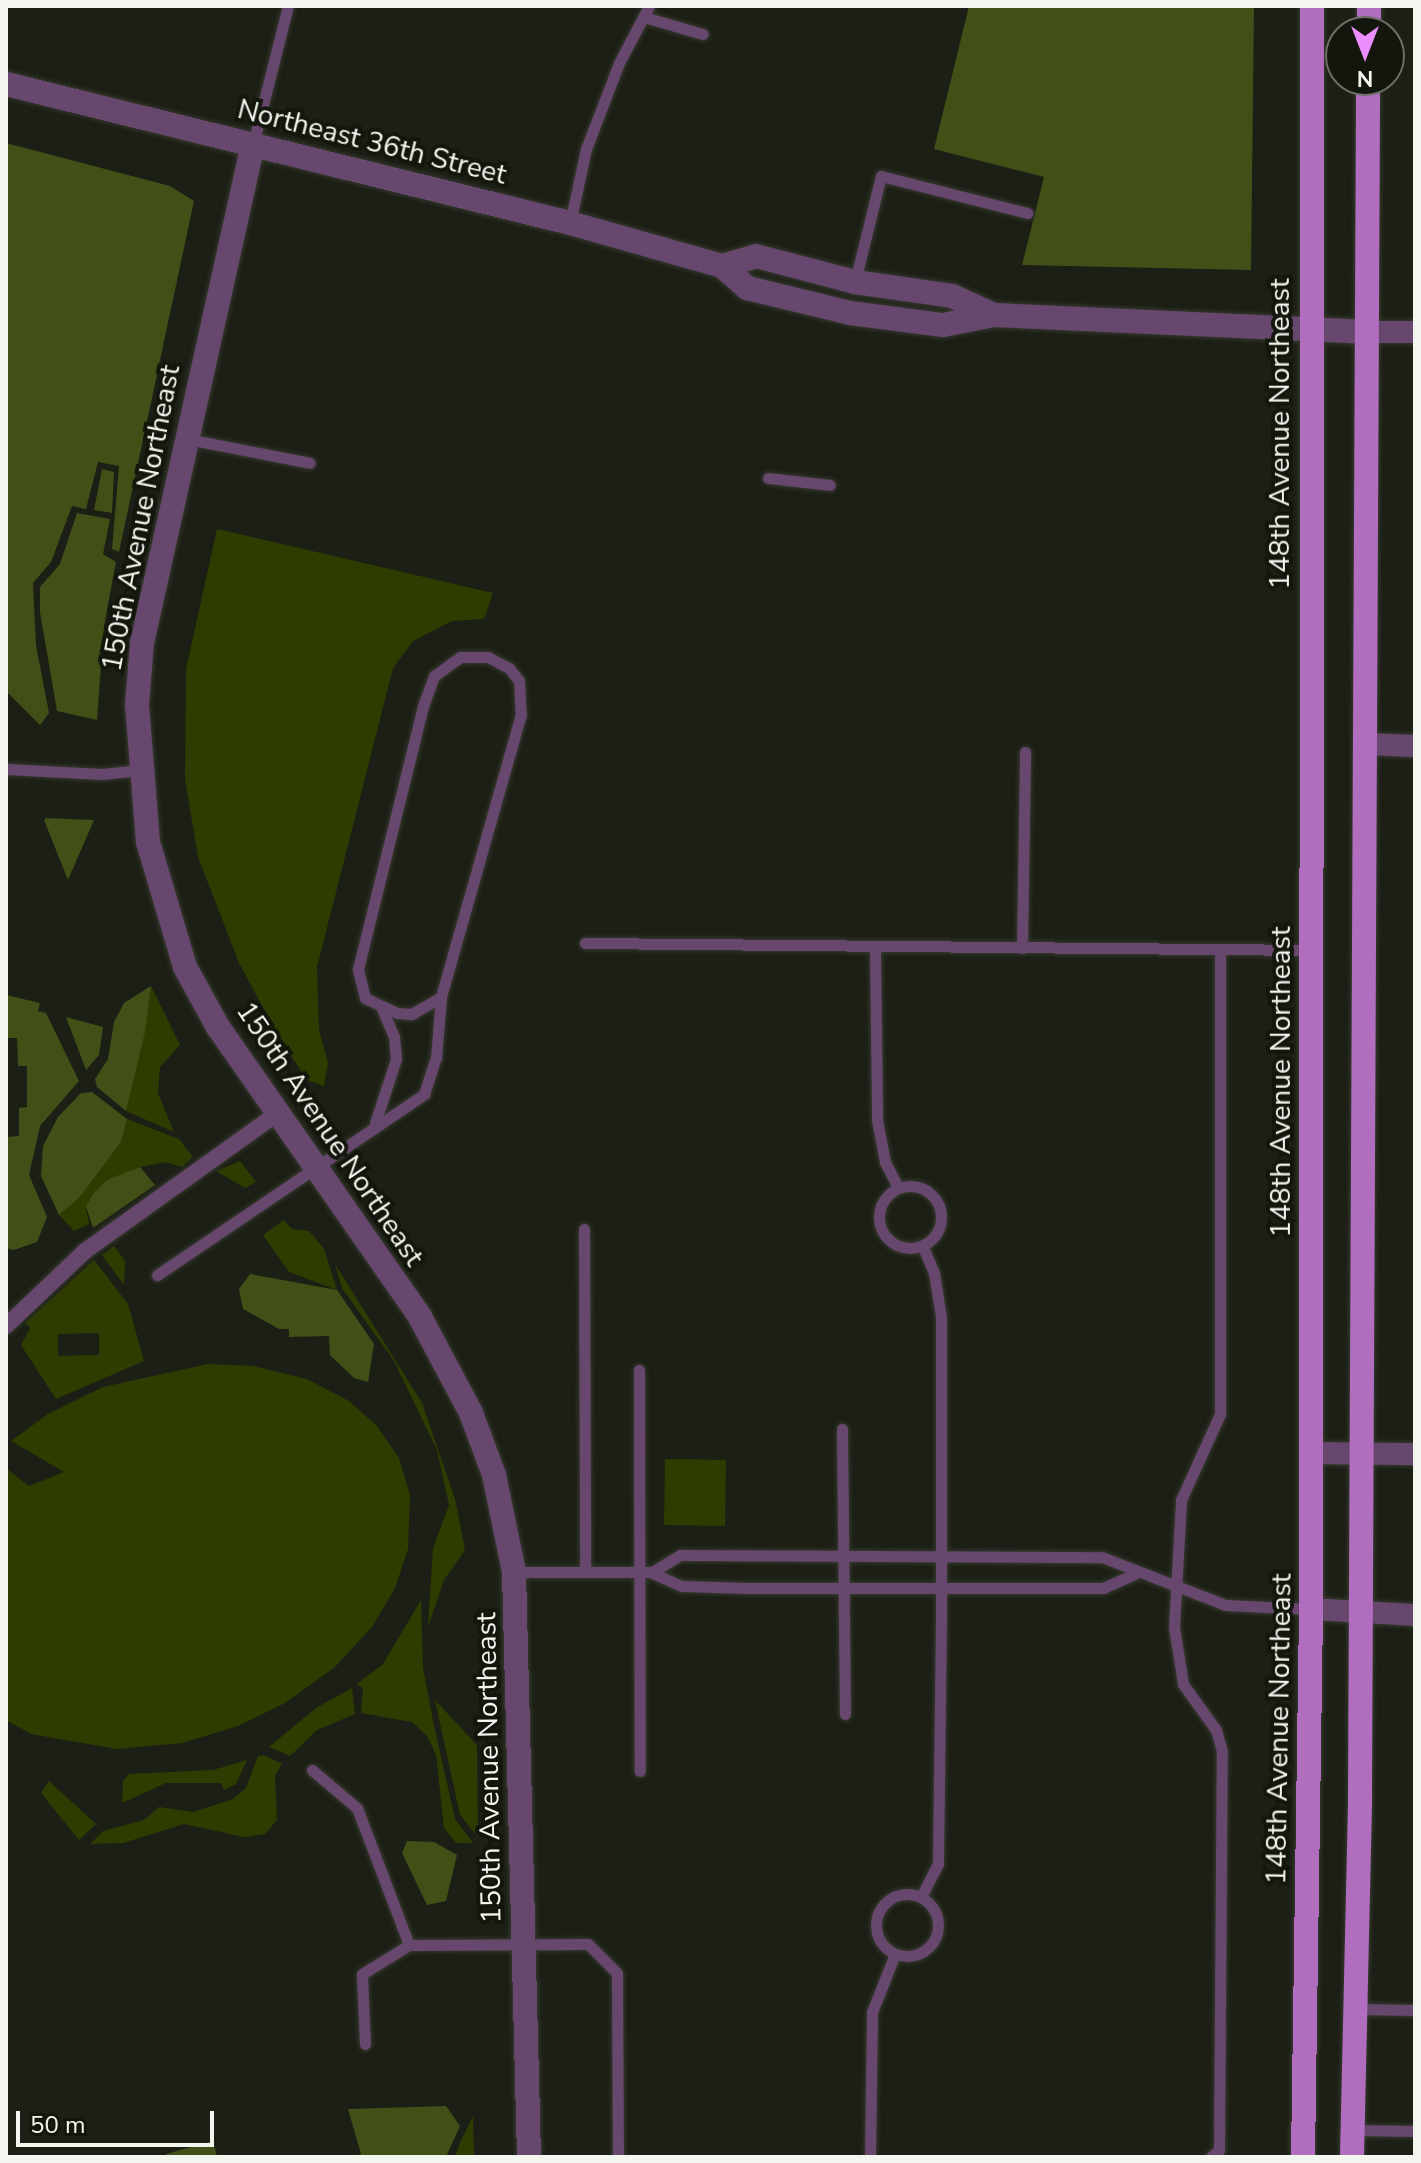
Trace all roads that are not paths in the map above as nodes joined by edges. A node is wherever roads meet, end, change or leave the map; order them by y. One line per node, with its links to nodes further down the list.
1 (288, 6): 7 (lane)
2 (1312, 6): 13 (main road, 148th Avenue Northeast)
3 (646, 11): 4 (lane); 9 (lane)
4 (703, 34)
5 (6, 84): 7 (street, Northeast 36th Street)
6 (1368, 96): 14 (main road)
7 (253, 144): 9 (street, Northeast 36th Street); 16 (street, 150th Avenue Northeast)
8 (1027, 213): 11 (lane)
9 (570, 223): 10 (street, Northeast 36th Street)
10 (722, 266): 11 (street, Northeast 36th Street); 12 (street, Northeast 36th Street)
11 (855, 282): 12 (street, Northeast 36th Street)
12 (994, 315): 13 (street, Northeast 36th Street)
13 (1309, 331): 14 (street, Northeast 36th Street); 29 (main road, 148th Avenue Northeast)
14 (1368, 332): 15 (street); 20 (main road)
15 (1415, 332)
16 (187, 439): 17 (lane); 24 (street, 150th Avenue Northeast)
17 (310, 463)
18 (768, 478): 19 (lane)
19 (830, 485)
20 (1365, 744): 21 (street); 43 (main road)
21 (1415, 746)
22 (1025, 752): 27 (lane)
23 (6, 769): 24 (lane)
24 (139, 770): 32 (street, 150th Avenue Northeast)
25 (585, 943): 26 (lane)
26 (875, 948): 27 (lane); 35 (lane)
27 (1022, 948): 28 (lane)
28 (1220, 950): 29 (lane); 53 (lane)
29 (1310, 950): 42 (main road, 148th Avenue Northeast)
30 (441, 997): 31 (lane); 31 (lane); 33 (lane)
31 (382, 1009): 33 (lane)
32 (278, 1113): 34 (street, 150th Avenue Northeast); 39 (street)
33 (375, 1123): 34 (lane)
34 (314, 1164): 38 (lane); 48 (street, 150th Avenue Northeast)
35 (898, 1188): 37 (lane); 37 (lane)
36 (584, 1229): 47 (lane)
37 (922, 1245): 46 (lane)
38 (157, 1275)
39 (6, 1326)
40 (639, 1370): 49 (lane)
41 (842, 1429): 45 (lane)
42 (1312, 1453): 43 (street); 54 (main road, 148th Avenue Northeast)
43 (1361, 1453): 44 (street); 55 (main road)
44 (1415, 1454)
45 (843, 1556): 46 (lane); 49 (lane); 51 (lane)
46 (941, 1557): 50 (lane); 52 (lane)
47 (585, 1571): 48 (lane); 49 (lane)
48 (514, 1572): 61 (street, 150th Avenue Northeast)
49 (646, 1572): 51 (lane); 59 (lane)
50 (1134, 1574): 52 (lane); 53 (lane)
51 (843, 1587): 52 (lane); 57 (lane)
52 (941, 1587): 60 (lane)
53 (1176, 1588): 54 (lane); 72 (lane)
54 (1311, 1609): 55 (street); 73 (main road, 148th Avenue Northeast)
55 (1360, 1613): 56 (street); 64 (main road)
56 (1415, 1615)
57 (845, 1714)
58 (312, 1770): 62 (lane)
59 (640, 1771)
60 (921, 1897): 63 (lane); 63 (lane)
61 (523, 1944): 62 (lane); 69 (street, 150th Avenue Northeast); 70 (lane)
62 (409, 1945): 66 (lane)
63 (895, 1954): 71 (lane)
64 (1354, 2009): 65 (lane); 67 (main road)
65 (1415, 2010)
66 (365, 2044)
67 (1353, 2130): 68 (lane); 74 (main road)
68 (1415, 2131)
69 (529, 2157)
70 (618, 2157)
71 (870, 2157)
72 (1211, 2157)
73 (1303, 2157)
74 (1352, 2157)

